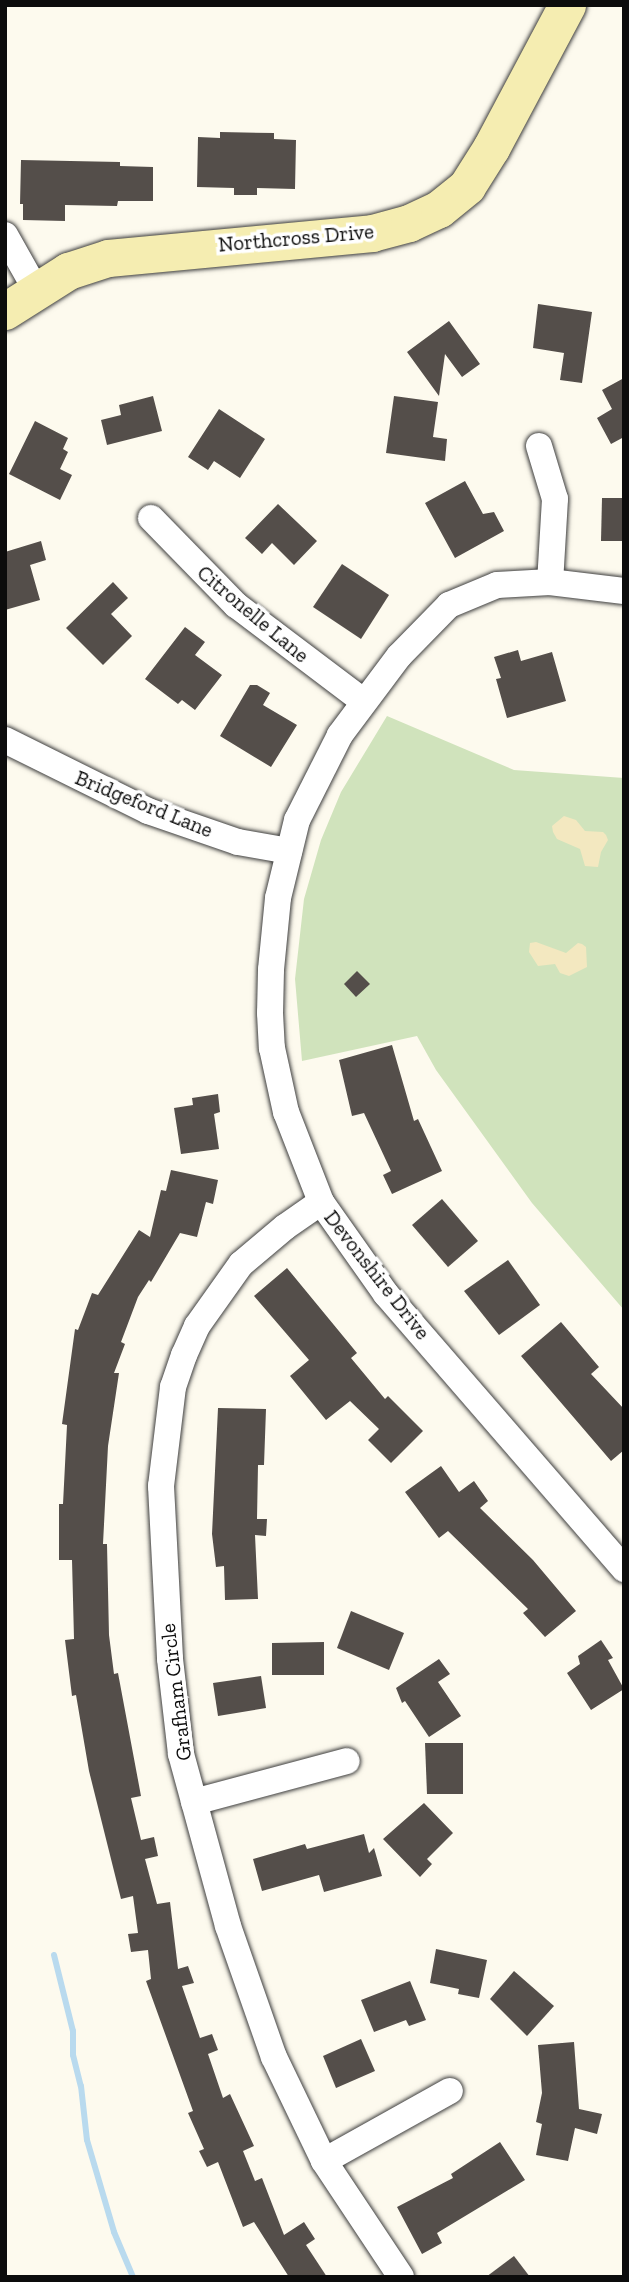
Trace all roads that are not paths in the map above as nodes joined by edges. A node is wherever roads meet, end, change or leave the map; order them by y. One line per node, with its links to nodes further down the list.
1 (567, 5): 3 (street, Northcross Drive)
2 (5, 235): 3 (street)
3 (36, 290): 4 (street, Northcross Drive)
4 (5, 311)
5 (539, 446): 7 (street)
6 (151, 518): 9 (street, Citronelle Lane)
7 (550, 582): 8 (street, Devonshire Drive); 9 (street, Devonshire Drive)
8 (624, 590)
9 (363, 701): 11 (street, Devonshire Drive)
10 (5, 740): 11 (street, Bridgeford Lane)
11 (289, 851): 12 (street, Devonshire Drive)
12 (321, 1202): 13 (street, Devonshire Drive); 15 (street, Grafham Circle)
13 (624, 1569)
14 (346, 1761): 15 (street)
15 (194, 1801): 17 (street, Grafham Circle)
16 (450, 2091): 17 (street)
17 (324, 2161): 18 (street, Grafham Circle)
18 (401, 2277)

